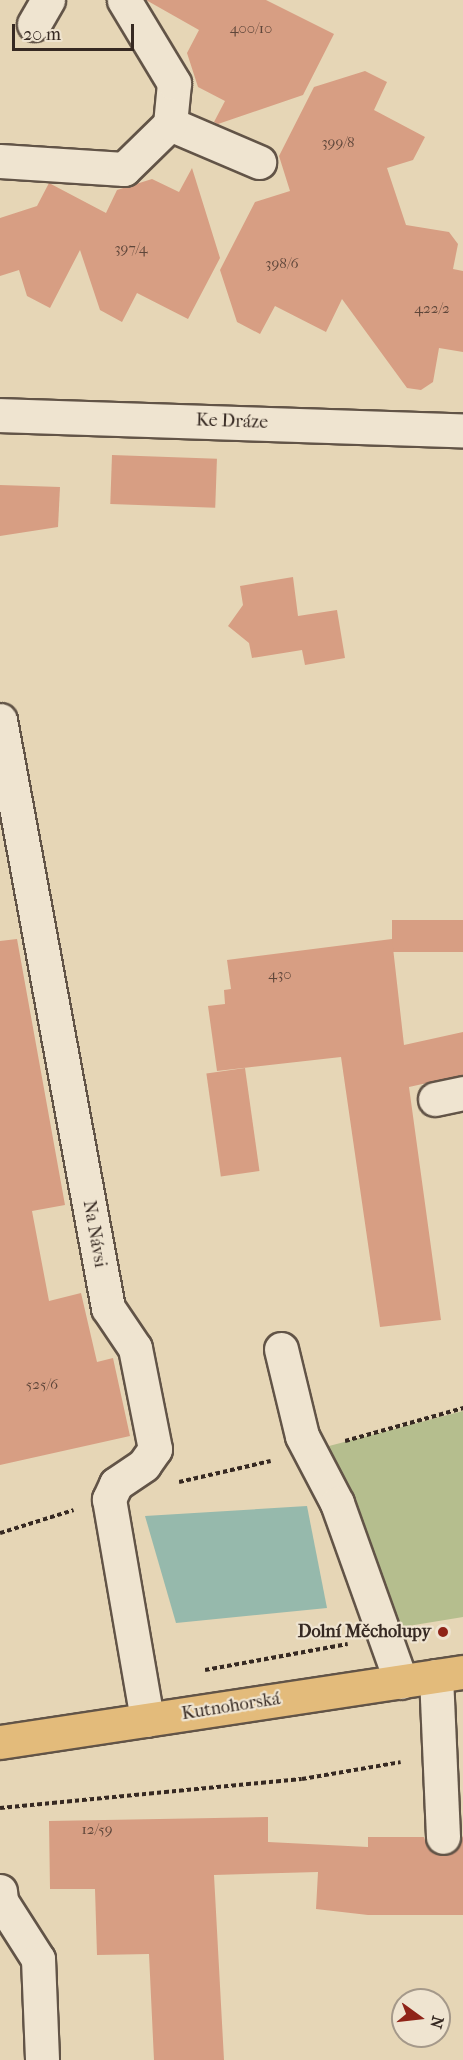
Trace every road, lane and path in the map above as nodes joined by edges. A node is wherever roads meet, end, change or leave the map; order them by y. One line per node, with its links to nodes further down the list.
1 (124, 0): 2 (street)
2 (170, 124): 3 (street); 4 (street)
3 (0, 161)
4 (259, 162)
5 (0, 415): 6 (street, Ke Dráze)
6 (463, 430)
7 (0, 720): 12 (street, Na Návsi)
8 (281, 1349): 10 (street)
9 (463, 1408): 10 (path)
10 (309, 1452): 11 (path); 14 (street)
11 (176, 1483)
12 (109, 1499): 13 (path); 18 (street)
13 (0, 1533)
14 (385, 1638): 15 (path); 17 (street)
15 (197, 1671)
16 (449, 1674): 17 (main road, Kutnohorská); 20 (street)
17 (401, 1682): 18 (main road, Kutnohorská)
18 (147, 1720): 19 (main road, Kutnohorská)
19 (0, 1742)
20 (436, 1755): 21 (path); 22 (street)
21 (0, 1808)
22 (443, 1837)
23 (0, 1891): 24 (street)
24 (42, 2060)

